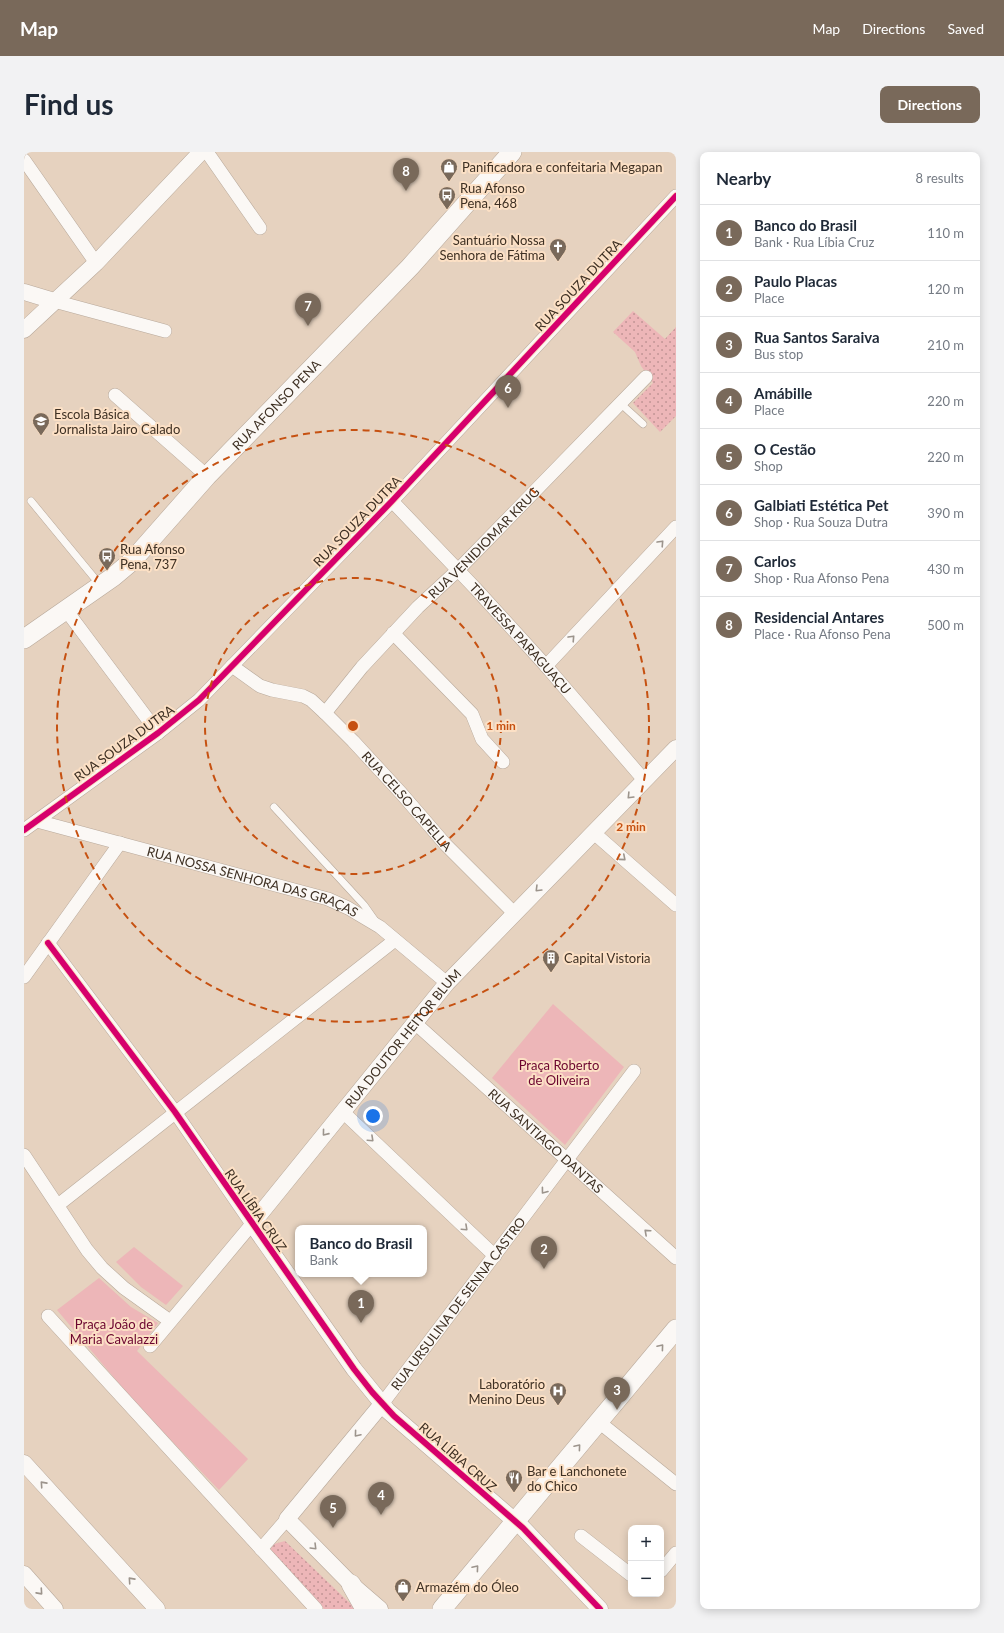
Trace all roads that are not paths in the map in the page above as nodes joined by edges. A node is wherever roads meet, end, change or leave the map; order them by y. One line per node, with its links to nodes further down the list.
1 (201, 152): 7 (street)
2 (207, 152): 6 (street)
3 (512, 152): 16 (main road, RUA AFONSO PENA)
4 (24, 160): 7 (street)
5 (676, 196): 18 (street, RUA SOUZA DUTRA)
6 (260, 228)
7 (96, 263): 9 (street)
8 (24, 292): 9 (street)
9 (54, 301): 10 (street); 11 (street)
10 (24, 330)
11 (165, 331)
12 (646, 377): 14 (street, RUA VENIDIOMAR KRUG)
13 (115, 395): 16 (street)
14 (620, 403): 15 (lane); 20 (street, RUA VENIDIOMAR KRUG)
15 (643, 424)
16 (207, 476): 21 (main road, RUA AFONSO PENA)
17 (32, 500): 21 (lane)
18 (392, 501): 20 (street, TRAVESSA PARAGUAÇU); 25 (street, RUA SOUZA DUTRA)
19 (676, 527): 26 (street, one-way to 19)
20 (458, 570): 23 (street, RUA VENIDIOMAR KRUG); 26 (street, TRAVESSA PARAGUAÇU)
21 (101, 586): 22 (main road, RUA AFONSO PENA)
22 (66, 610): 24 (main road, RUA AFONSO PENA); 28 (street)
23 (393, 633): 27 (street, RUA VENIDIOMAR KRUG); 30 (street)
24 (24, 639)
25 (232, 666): 27 (street, RUA CELSO CAPELLA); 28 (street, RUA SOUZA DUTRA)
26 (546, 666): 31 (street, TRAVESSA PARAGUAÇU)
27 (325, 713): 38 (street, RUA CELSO CAPELLA)
28 (158, 733): 33 (street, RUA SOUZA DUTRA)
29 (676, 748): 31 (street, RUA DOUTOR HEITOR BLUM)
30 (503, 762)
31 (644, 780): 35 (street, RUA DOUTOR HEITOR BLUM, one-way to 35)
32 (274, 807): 39 (lane)
33 (37, 821): 34 (street, RUA SOUZA DUTRA); 36 (street, RUA NOSSA SENHORA DAS GRAÇAS)
34 (24, 830)
35 (594, 833): 37 (street, one-way to 37); 38 (street, RUA DOUTOR HEITOR BLUM, one-way to 38)
36 (120, 843): 39 (street, RUA NOSSA SENHORA DAS GRAÇAS); 41 (street)
37 (676, 905)
38 (514, 913): 43 (street, RUA DOUTOR HEITOR BLUM)
39 (380, 928): 40 (street, RUA NOSSA SENHORA DAS GRAÇAS)
40 (395, 940): 43 (street, RUA NOSSA SENHORA DAS GRAÇAS); 46 (street)
41 (48, 943): 42 (street); 46 (street, RUA LÍBIA CRUZ)
42 (24, 977)
43 (447, 983): 44 (street, RUA DOUTOR HEITOR BLUM)
44 (415, 1023): 47 (street, RUA DOUTOR HEITOR BLUM); 49 (street, RUA SANTIAGO DANTAS)
45 (634, 1071): 49 (street, RUA URSULINA DE SENNA CASTRO)
46 (175, 1112): 50 (street); 51 (street, RUA LÍBIA CRUZ)
47 (342, 1112): 51 (street, RUA DOUTOR HEITOR BLUM, one-way to 51); 52 (street, one-way to 52)
48 (24, 1155): 50 (street)
49 (567, 1160): 52 (street, RUA URSULINA DE SENNA CASTRO, one-way to 52); 53 (street, RUA SANTIAGO DANTAS, one-way to 49)
50 (58, 1205): 55 (street)
51 (252, 1224): 55 (street, RUA DOUTOR HEITOR BLUM); 58 (street, RUA LÍBIA CRUZ)
52 (495, 1256): 58 (street, RUA URSULINA DE SENNA CASTRO)
53 (676, 1258)
54 (48, 1316): 65 (street)
55 (170, 1321): 57 (street, RUA DOUTOR HEITOR BLUM)
56 (676, 1329): 59 (main road, one-way to 56)
57 (150, 1346)
58 (382, 1404): 62 (street, RUA URSULINA DE SENNA CASTRO, one-way to 62); 63 (street, RUA LÍBIA CRUZ)
59 (599, 1422): 61 (street); 63 (main road, one-way to 59)
60 (24, 1463): 72 (street, one-way to 60)
61 (676, 1484)
62 (286, 1520): 65 (street, RUA URSULINA DE SENNA CASTRO); 70 (street, one-way to 70)
63 (516, 1522): 76 (main road, one-way to 63); 77 (street, RUA LÍBIA CRUZ)
64 (581, 1536): 68 (street)
65 (261, 1549): 73 (street)
66 (676, 1553): 67 (street)
67 (664, 1567)
68 (628, 1573)
69 (24, 1574): 71 (street, one-way to 71)
70 (351, 1584): 74 (main road); 75 (street)
71 (55, 1609)
72 (157, 1609)
73 (316, 1609)
74 (365, 1609)
75 (380, 1609)
76 (442, 1609)
77 (600, 1609)

